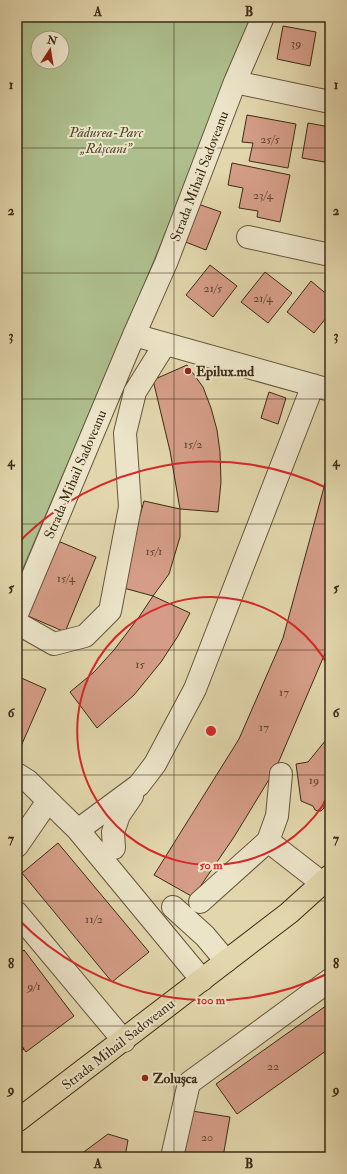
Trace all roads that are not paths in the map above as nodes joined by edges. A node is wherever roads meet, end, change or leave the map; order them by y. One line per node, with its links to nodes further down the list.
1 (263, 17): 2 (street, Strada Mihail Sadoveanu)
2 (235, 82): 3 (street); 6 (street, Strada Mihail Sadoveanu)
3 (330, 102)
4 (248, 237): 5 (street)
5 (330, 255)
6 (134, 335): 7 (street); 9 (street, Strada Mihail Sadoveanu)
7 (165, 344): 8 (street); 10 (street)
8 (321, 388): 13 (street)
9 (17, 614)
10 (17, 623)
11 (17, 774): 14 (street)
12 (281, 774): 16 (street)
13 (139, 785): 15 (street); 18 (street)
14 (48, 801): 15 (street); 17 (street)
15 (78, 830): 24 (street)
16 (268, 841): 19 (street); 20 (street)
17 (17, 846)
18 (114, 848)
19 (326, 880): 23 (main road, Strada Mihail Sadoveanu)
20 (200, 902)
21 (174, 907): 23 (street)
22 (17, 913): 26 (street)
23 (226, 961): 24 (main road, Strada Mihail Sadoveanu)
24 (202, 980): 26 (main road, Strada Mihail Sadoveanu)
25 (330, 980): 28 (street)
26 (124, 1041): 27 (main road, Strada Mihail Sadoveanu)
27 (17, 1121)
28 (172, 1157)

